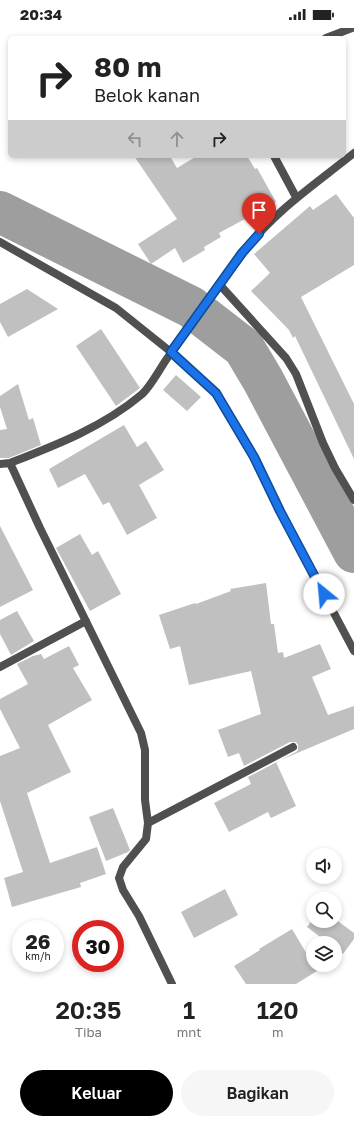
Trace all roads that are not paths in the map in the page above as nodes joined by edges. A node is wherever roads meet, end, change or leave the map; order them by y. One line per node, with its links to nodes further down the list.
1 (352, 28): 2 (street)
2 (331, 36)
3 (354, 153): 5 (street)
4 (275, 158): 5 (street)
5 (296, 198): 7 (street)
6 (0, 242): 8 (street)
7 (220, 285): 8 (street); 11 (street)
8 (171, 352): 9 (street); 13 (street)
9 (10, 463): 10 (street); 12 (street)
10 (0, 464)
11 (354, 500)
12 (86, 621): 14 (street); 16 (street)
13 (354, 651)
14 (0, 667)
15 (293, 747): 16 (street)
16 (148, 823): 17 (street)
17 (172, 984)

